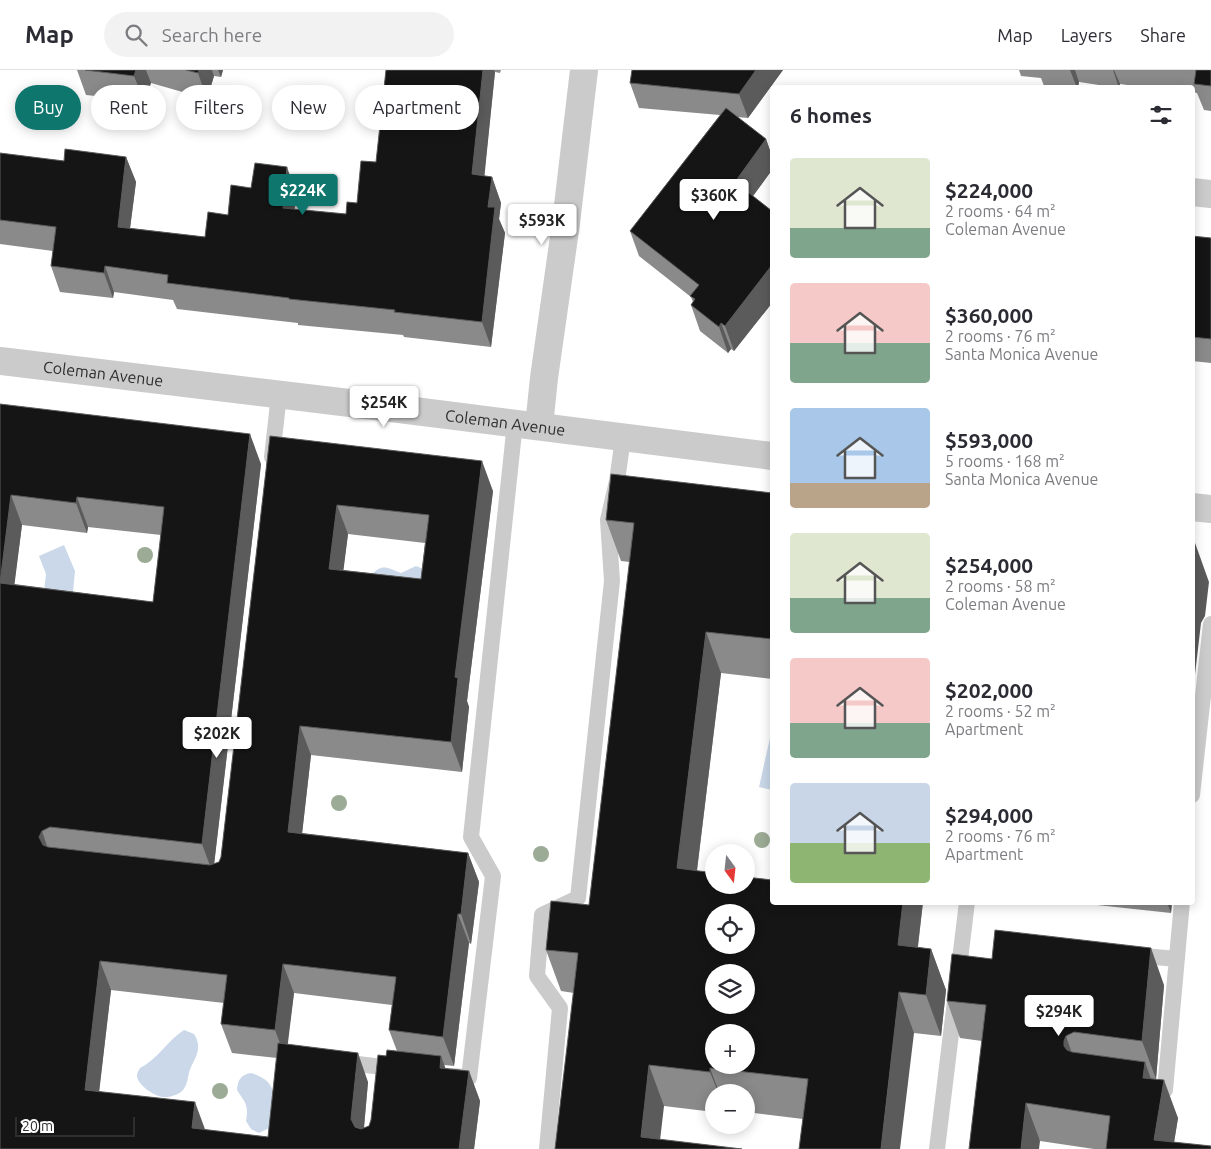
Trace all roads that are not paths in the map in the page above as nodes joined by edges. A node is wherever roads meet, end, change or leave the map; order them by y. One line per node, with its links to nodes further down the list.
1 (584, 70): 6 (street)
2 (1195, 192): 3 (street)
3 (1211, 194)
4 (0, 361): 5 (street, Coleman Avenue)
5 (279, 395): 6 (street, Coleman Avenue); 9 (lane)
6 (527, 425): 7 (street, Coleman Avenue); 21 (lane)
7 (623, 438): 8 (street, Coleman Avenue); 24 (lane)
8 (770, 456)
9 (270, 475)
10 (1195, 507): 11 (street)
11 (1211, 509)
12 (1211, 624): 13 (lane)
13 (1195, 768)
14 (967, 905): 25 (lane)
15 (1182, 905): 17 (lane)
16 (1117, 954): 17 (lane)
17 (1177, 959): 23 (lane)
18 (322, 1060): 19 (lane)
19 (380, 1067): 20 (lane); 22 (lane)
20 (419, 1072)
21 (439, 1074)
22 (378, 1085)
23 (1136, 1086)
24 (547, 1149)
25 (937, 1149)

